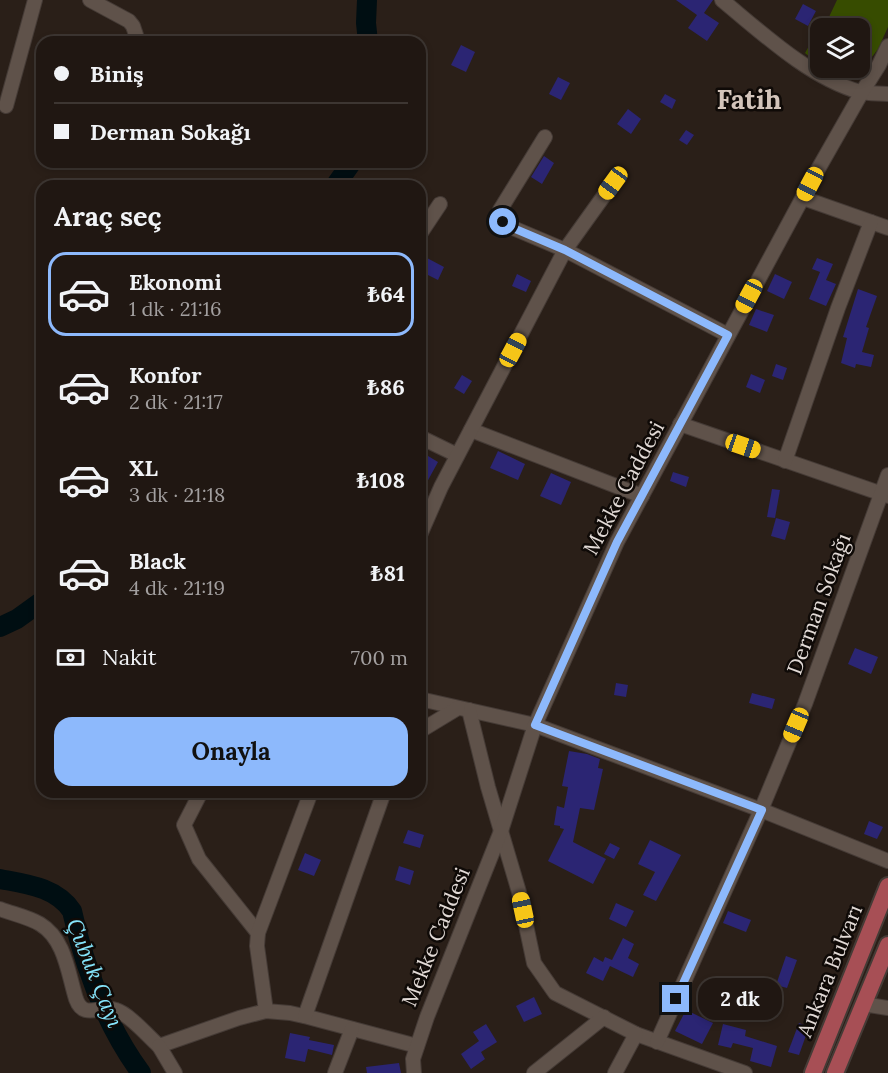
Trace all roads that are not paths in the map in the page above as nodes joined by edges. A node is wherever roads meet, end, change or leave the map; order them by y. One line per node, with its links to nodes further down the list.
1 (35, 0): 8 (street)
2 (90, 0): 4 (street)
3 (722, 0): 6 (street)
4 (136, 35)
5 (888, 46): 6 (street, Mekke Caddesi)
6 (862, 92): 7 (street); 11 (street, Mekke Caddesi)
7 (888, 94)
8 (6, 106)
9 (545, 137): 16 (street)
10 (613, 183): 16 (street)
11 (802, 198): 13 (street); 17 (street, Mekke Caddesi)
12 (440, 204): 14 (street)
13 (871, 222): 15 (street); 22 (street)
14 (426, 225)
15 (888, 228)
16 (565, 250): 17 (street); 19 (street)
17 (728, 335): 18 (street, Mekke Caddesi)
18 (680, 424): 22 (street); 25 (street, Mekke Caddesi)
19 (471, 430): 21 (street); 25 (street)
20 (426, 440): 21 (street)
21 (457, 455): 26 (street)
22 (786, 461): 24 (street)
23 (888, 475): 24 (street, Derman Sokağı)
24 (885, 495): 34 (street, Derman Sokağı)
25 (642, 496): 29 (street, Mekke Caddesi)
26 (426, 521)
27 (426, 700): 28 (street)
28 (464, 709): 29 (street); 30 (street); 35 (street)
29 (535, 725): 34 (street); 35 (street, Mekke Caddesi)
30 (426, 728)
31 (198, 798): 39 (street)
32 (309, 798): 39 (street)
33 (382, 798): 44 (street)
34 (762, 810): 36 (street); 48 (street, Derman Sokağı)
35 (501, 831): 45 (street); 50 (street, Mekke Caddesi)
36 (888, 861)
37 (888, 886): 57 (main road, Ankara Bulvarı)
38 (0, 909): 49 (street)
39 (258, 933): 43 (street)
40 (888, 945): 41 (main road, Ankara Bulvarı)
41 (863, 1004): 42 (street); 58 (main road, Ankara Bulvarı)
42 (888, 1008)
43 (266, 1011): 44 (street); 49 (street)
44 (305, 1016): 46 (street)
45 (604, 1017): 47 (street); 54 (street)
46 (352, 1029): 50 (street); 52 (street)
47 (636, 1034): 48 (street); 55 (street)
48 (657, 1042): 56 (street)
49 (159, 1046): 51 (street)
50 (417, 1046): 53 (street, Mekke Caddesi)
51 (175, 1073)
52 (335, 1073)
53 (414, 1073)
54 (534, 1073)
55 (615, 1073)
56 (745, 1073)
57 (813, 1073)
58 (835, 1073)

